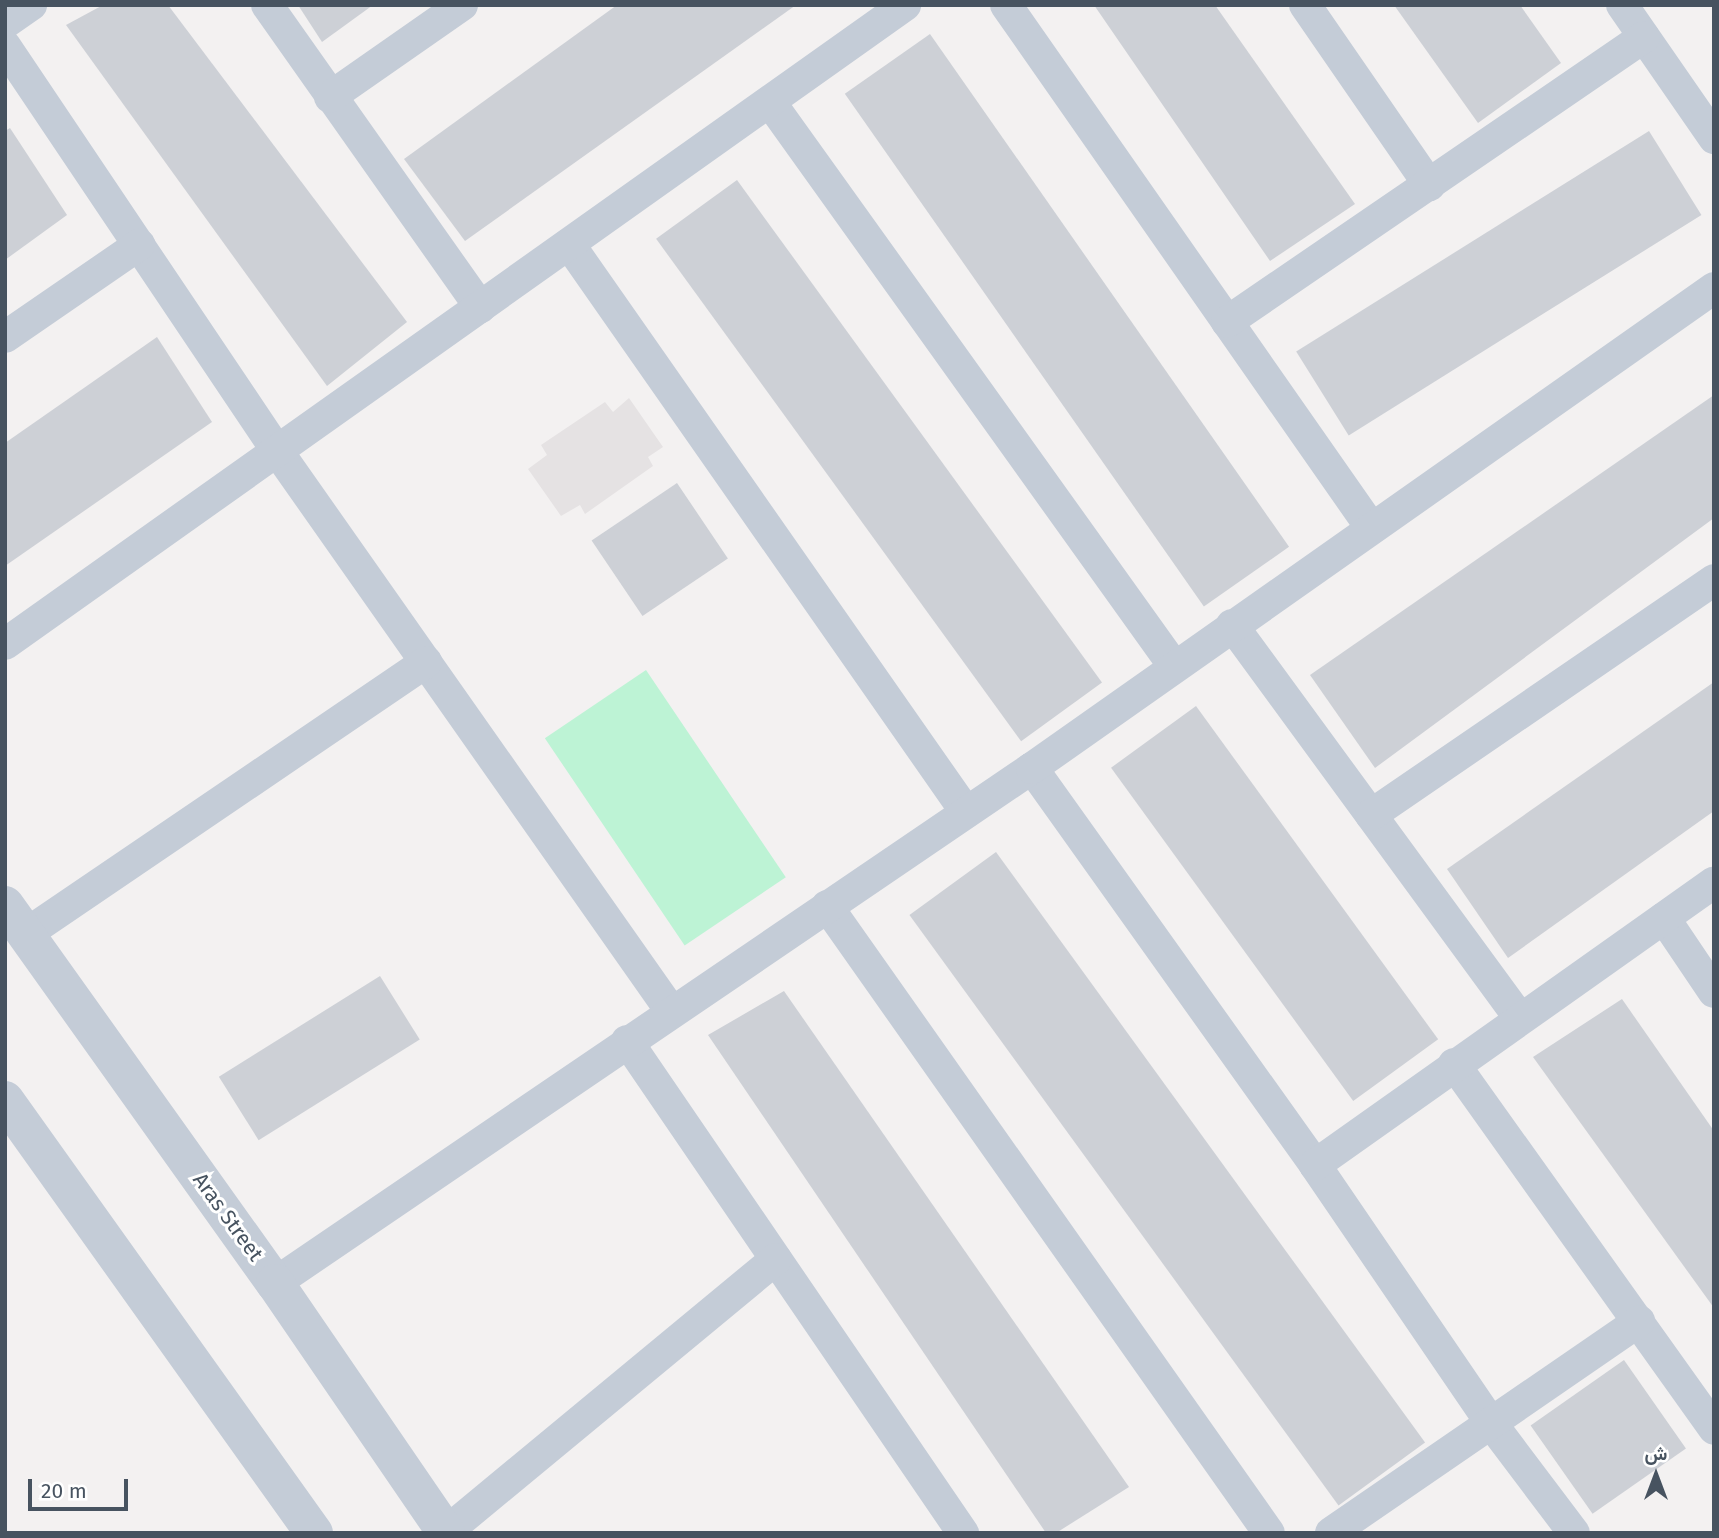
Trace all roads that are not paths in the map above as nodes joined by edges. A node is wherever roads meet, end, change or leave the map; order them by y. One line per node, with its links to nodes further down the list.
1 (31, 5): 8 (street)
2 (267, 5): 11 (street)
3 (462, 5): 11 (street)
4 (905, 5): 12 (street)
5 (1006, 5): 19 (street)
6 (1305, 5): 14 (street)
7 (1622, 5): 9 (street)
8 (5, 23)
9 (1644, 37): 13 (street); 14 (street)
10 (5, 46): 16 (street)
11 (330, 97): 18 (street)
12 (770, 102): 15 (street); 27 (street)
13 (1714, 138)
14 (1429, 185): 19 (street)
15 (569, 244): 18 (street); 29 (street)
16 (139, 245): 20 (street); 21 (street)
17 (1714, 288): 22 (street)
18 (480, 307): 21 (street)
19 (1227, 322): 22 (street)
20 (5, 337)
21 (278, 452): 25 (street); 26 (street)
22 (1370, 526): 24 (street)
23 (1714, 580): 30 (street)
24 (1232, 625): 27 (street); 30 (street)
25 (5, 643)
26 (426, 662): 34 (street); 36 (street)
27 (1174, 666): 28 (street)
28 (1032, 768): 29 (street); 41 (street)
29 (966, 811): 32 (street)
30 (1371, 815): 37 (street)
31 (1714, 883): 33 (street)
32 (827, 906): 36 (street); 50 (street)
33 (1664, 918): 35 (street); 37 (street)
34 (16, 920): 43 (street, Aras Street)
35 (1714, 992)
36 (671, 1011): 38 (street)
37 (1520, 1018): 39 (street)
38 (627, 1041): 42 (street); 43 (street)
39 (1454, 1064): 41 (street); 44 (street)
40 (5, 1100): 48 (street)
41 (1315, 1165): 45 (street)
42 (776, 1259): 47 (street); 49 (street)
43 (275, 1283): 47 (street, Aras Street)
44 (1639, 1321): 45 (street); 46 (street)
45 (1491, 1423): 51 (street); 52 (street)
46 (1714, 1429)
47 (446, 1532)
48 (314, 1533)
49 (963, 1533)
50 (1269, 1533)
51 (1331, 1533)
52 (1574, 1533)

